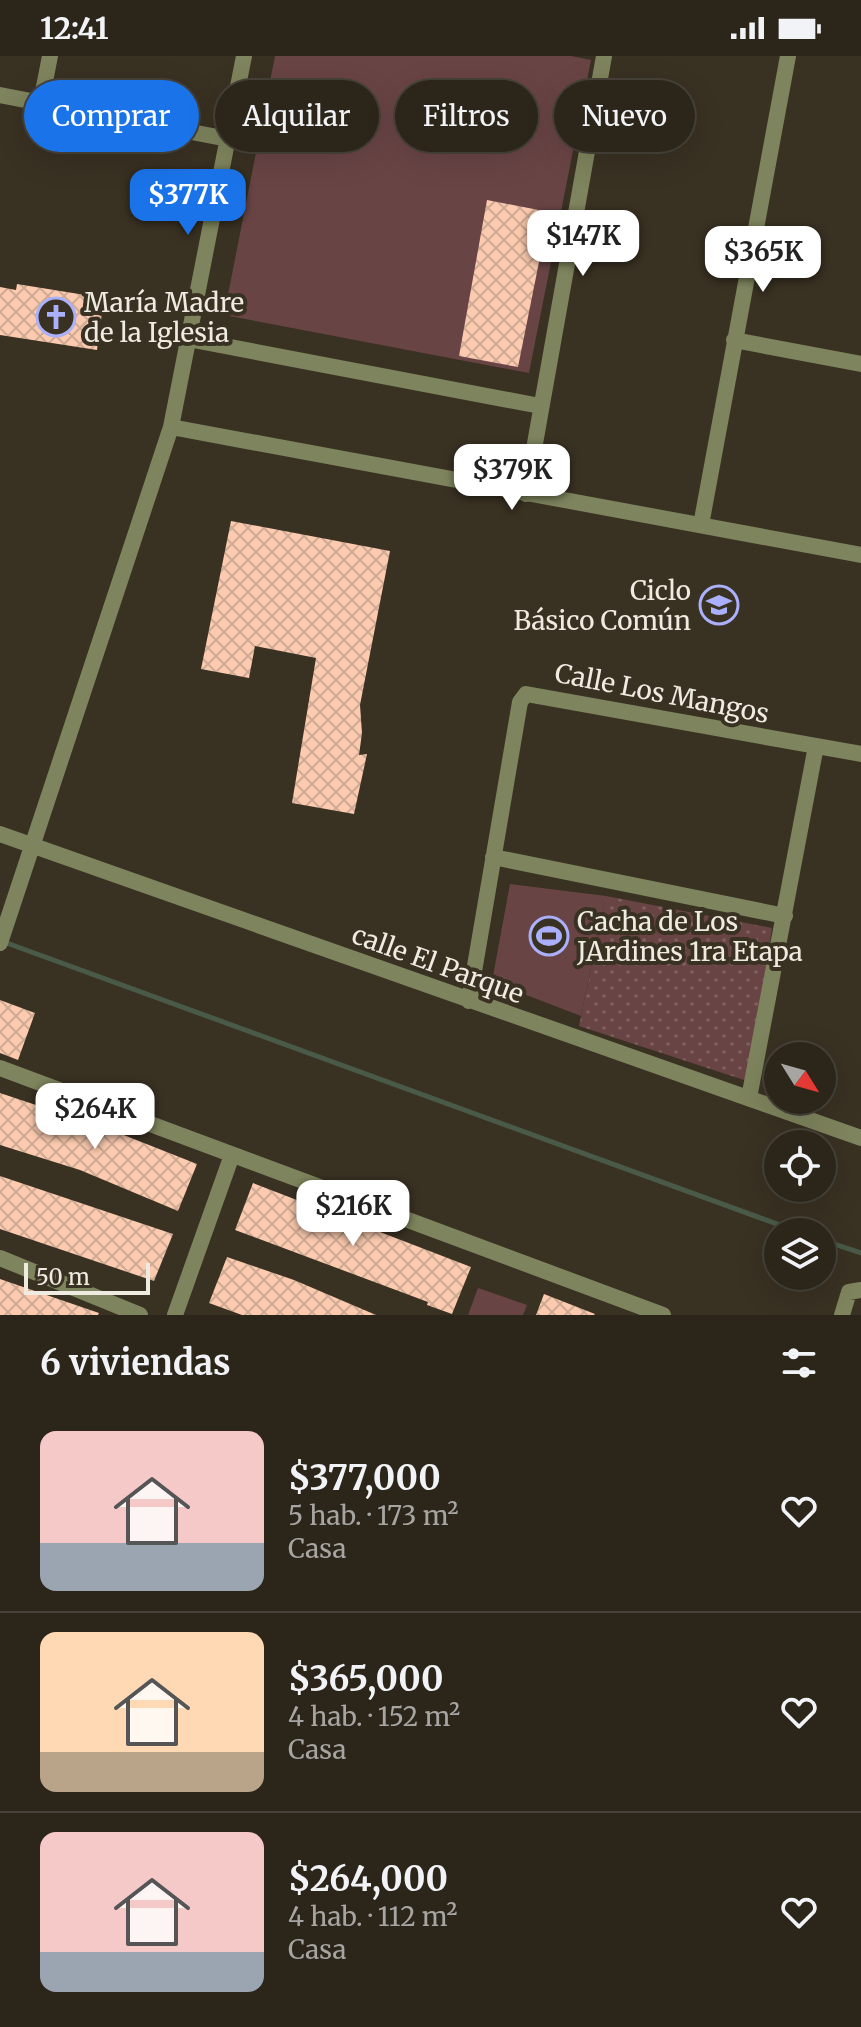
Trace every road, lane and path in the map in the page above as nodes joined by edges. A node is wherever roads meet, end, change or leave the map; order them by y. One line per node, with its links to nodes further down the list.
1 (50, 56): 5 (street)
2 (244, 56): 6 (street)
3 (604, 56): 13 (street)
4 (788, 56): 11 (street)
5 (45, 80)
6 (239, 80)
7 (0, 95): 8 (street)
8 (24, 99)
9 (225, 152): 10 (street)
10 (188, 339): 13 (street); 14 (street)
11 (734, 340): 12 (street); 16 (street)
12 (861, 364)
13 (540, 406): 15 (street)
14 (171, 427): 15 (street); 21 (street)
15 (526, 494): 16 (street)
16 (701, 525): 17 (street)
17 (861, 555)
18 (816, 746): 19 (street, Calle Los Mangos); 22 (street, Calle Los Mangos); 23 (street)
19 (861, 754)
20 (0, 834): 21 (street, calle El Parque)
21 (33, 847): 24 (street); 25 (street, calle El Parque)
22 (493, 857): 23 (street); 25 (street, Calle Los Mangos)
23 (785, 916): 27 (street)
24 (2, 935)
25 (469, 1001): 27 (street, calle El Parque)
26 (0, 1068): 29 (street)
27 (749, 1098): 28 (street, calle El Parque)
28 (861, 1138)
29 (232, 1155): 33 (street); 34 (street)
30 (0, 1258): 32 (street)
31 (861, 1290): 35 (street)
32 (140, 1315)
33 (175, 1315)
34 (663, 1315)
35 (842, 1315)

